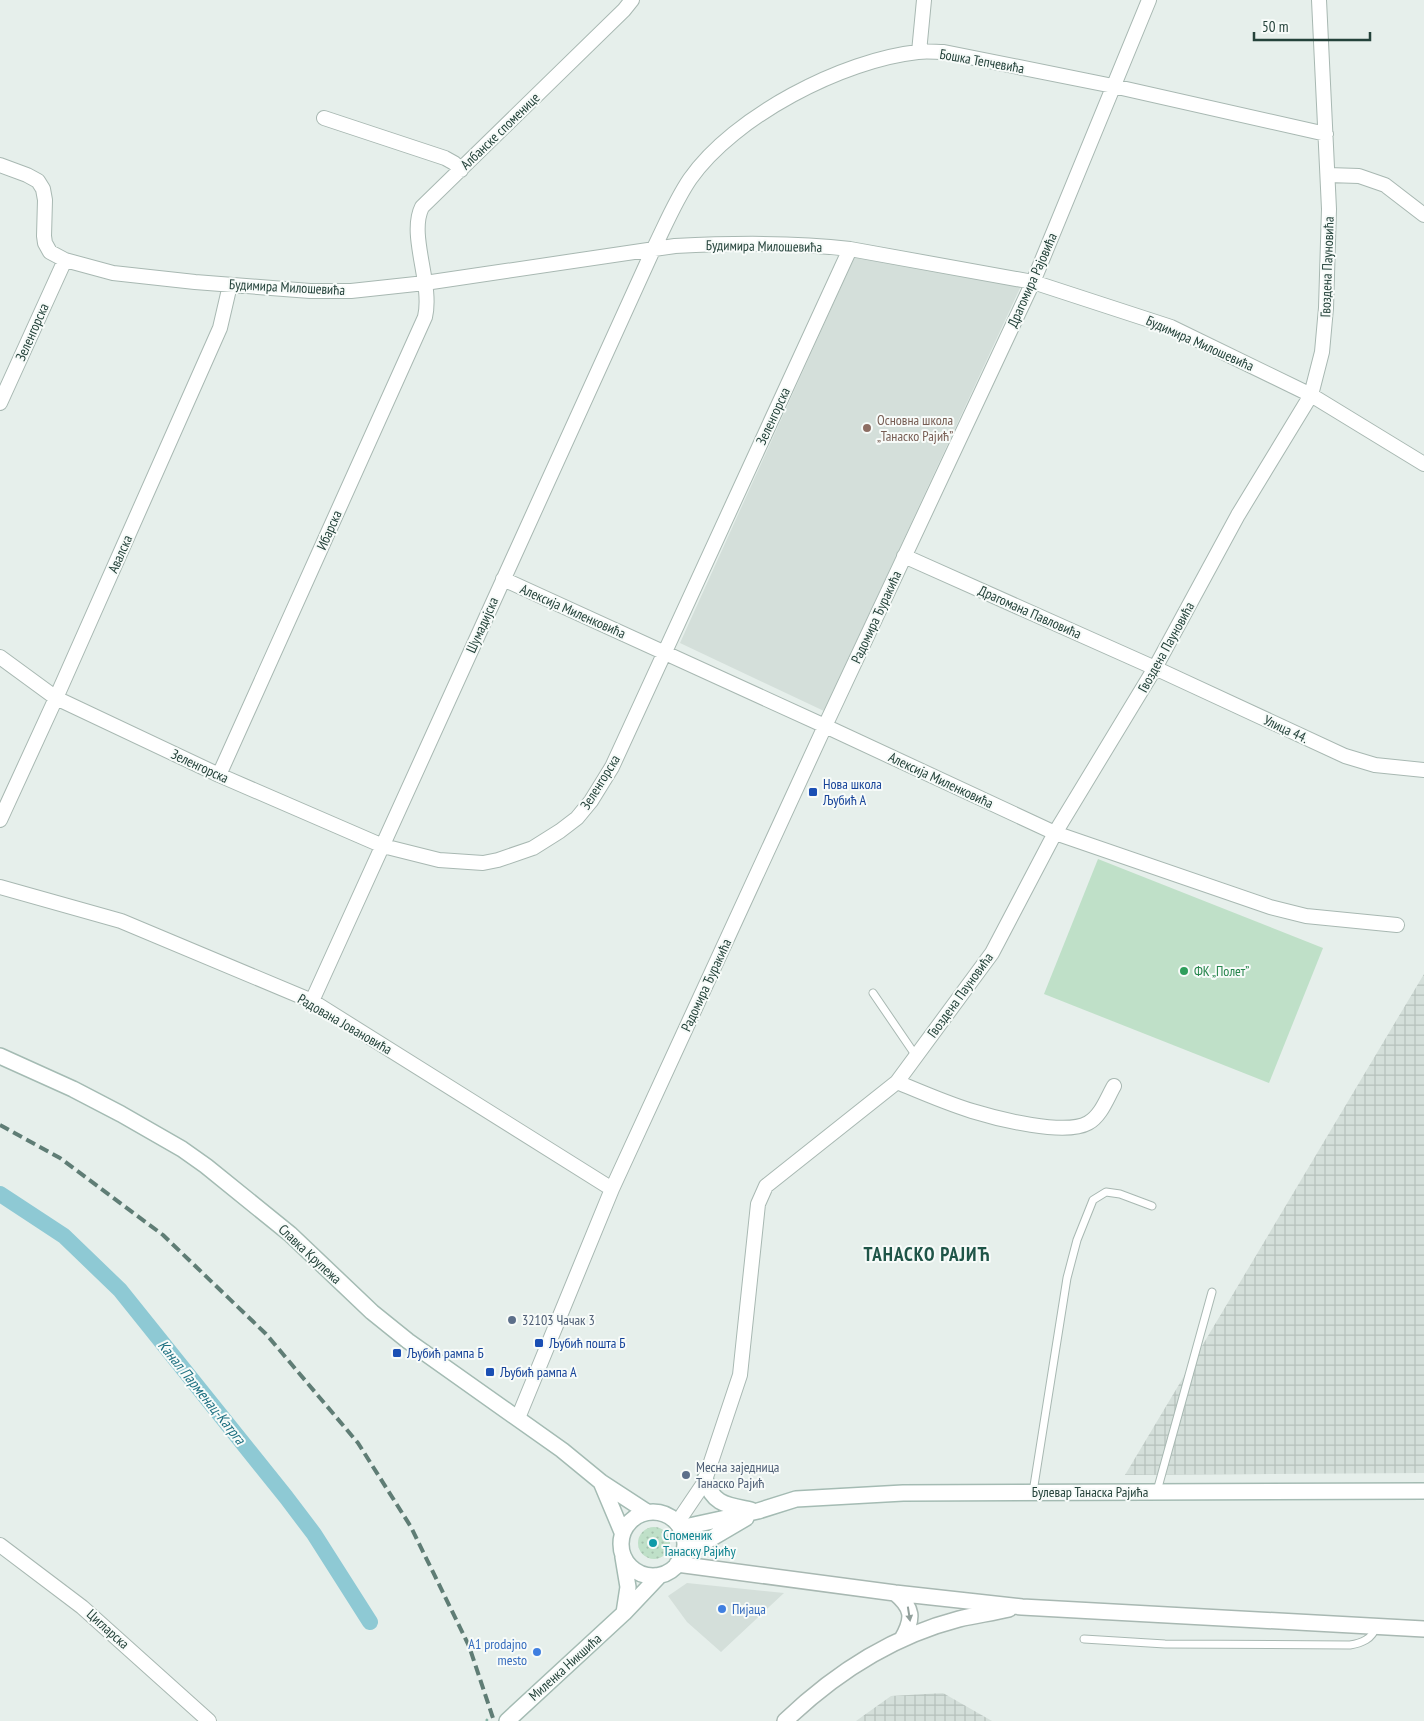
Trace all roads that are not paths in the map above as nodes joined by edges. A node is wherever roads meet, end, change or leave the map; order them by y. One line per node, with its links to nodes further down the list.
1 (632, 0): 10 (street, Албанске споменице)
2 (924, 0): 5 (street)
3 (1149, 0): 6 (street, Драгомира Рајовића)
4 (1319, 0): 8 (street, Гвоздена Пауновића)
5 (919, 52): 6 (street, Бошка Тепчевића); 14 (street, Бошка Тепчевића)
6 (1113, 86): 8 (street, Бошка Тепчевића); 16 (street, Драгомира Рајовића)
7 (324, 118): 10 (street)
8 (1326, 134): 11 (street, Гвоздена Пауновића)
9 (0, 165): 15 (street)
10 (461, 170): 17 (street, Албанске споменице)
11 (1328, 175): 12 (street); 19 (street, Гвоздена Пауновића)
12 (1424, 215)
13 (850, 249): 14 (street, Будимира Милошевића); 16 (street, Будимира Милошевића); 24 (street, Зеленгорска)
14 (653, 250): 17 (street, Будимира Милошевића); 23 (street, Шумадијска)
15 (65, 260): 18 (street, Будимира Милошевића); 20 (street, Зеленгорска)
16 (1033, 282): 19 (street, Будимира Милошевића); 22 (street, Драгомира Рајовића)
17 (425, 283): 18 (street, Будимира Милошевића); 30 (street, Ибарска)
18 (230, 285): 27 (street, Авалска)
19 (1311, 395): 21 (street, Будимира Милошевића); 26 (street, Гвоздена Пауновића)
20 (0, 403)
21 (1424, 464)
22 (904, 556): 26 (street, Драгомана Павловића); 28 (street, Радомира Ђуракића)
23 (503, 579): 24 (street, Алексија Миленковића); 33 (street, Шумадијска)
24 (664, 652): 28 (street, Алексија Миленковића); 33 (street, Зеленгорска)
25 (0, 657): 27 (street, Зеленгорска)
26 (1155, 668): 29 (street, Улица 44.); 32 (street, Гвоздена Пауновића)
27 (56, 698): 30 (street, Зеленгорска); 31 (street, Авалска)
28 (825, 726): 32 (street, Алексија Миленковића); 42 (street, Радомира Ђуракића)
29 (1424, 770)
30 (219, 775): 33 (street, Зеленгорска)
31 (0, 820)
32 (1055, 833): 35 (street, Алексија Миленковића); 39 (street, Гвоздена Пауновића)
33 (383, 846): 37 (street, Шумадијска)
34 (0, 887): 37 (street, Радована Јовановића)
35 (1397, 925)
36 (873, 993): 39 (lane)
37 (312, 1001): 42 (street, Радована Јовановића)
38 (0, 1056): 45 (main road, Славка Крупежа)
39 (916, 1056): 40 (street, Гвоздена Пауновића)
40 (896, 1082): 41 (street); 46 (street, Гвоздена Пауновића)
41 (1114, 1086)
42 (612, 1188): 45 (street, Радомира Ђуракића)
43 (1152, 1206): 49 (lane)
44 (1212, 1292): 50 (lane)
45 (518, 1418): 47 (main road, Славка Крупежа)
46 (705, 1479): 51 (main road); 53 (street, Гвоздена Пауновића)
47 (601, 1482): 52 (main road, Славка Крупежа); 54 (main road)
48 (1424, 1491): 50 (main road, Булевар Танаска Рајића)
49 (1033, 1492): 50 (main road, Булевар Танаска Рајића); 51 (main road, Булевар Танаска Рајића)
50 (1156, 1492)
51 (758, 1511): 53 (main road); 57 (main road)
52 (647, 1512): 53 (main road); 54 (main road)
53 (679, 1526): 57 (main road)
54 (622, 1532): 56 (main road)
55 (0, 1545): 66 (street, Цигларска)
56 (623, 1556): 58 (main road); 61 (main road)
57 (680, 1559): 58 (main road); 59 (main road)
58 (660, 1575): 61 (main road, Миленка Никшића)
59 (895, 1593): 60 (main road); 64 (main road, one-way to 64)
60 (1022, 1606): 62 (main road); 64 (main road)
61 (624, 1613): 67 (main road, Миленка Никшића)
62 (1376, 1626): 63 (main road); 65 (lane)
63 (1424, 1629)
64 (902, 1639): 68 (main road)
65 (1084, 1639)
66 (207, 1720)
67 (507, 1721)
68 (784, 1721)

